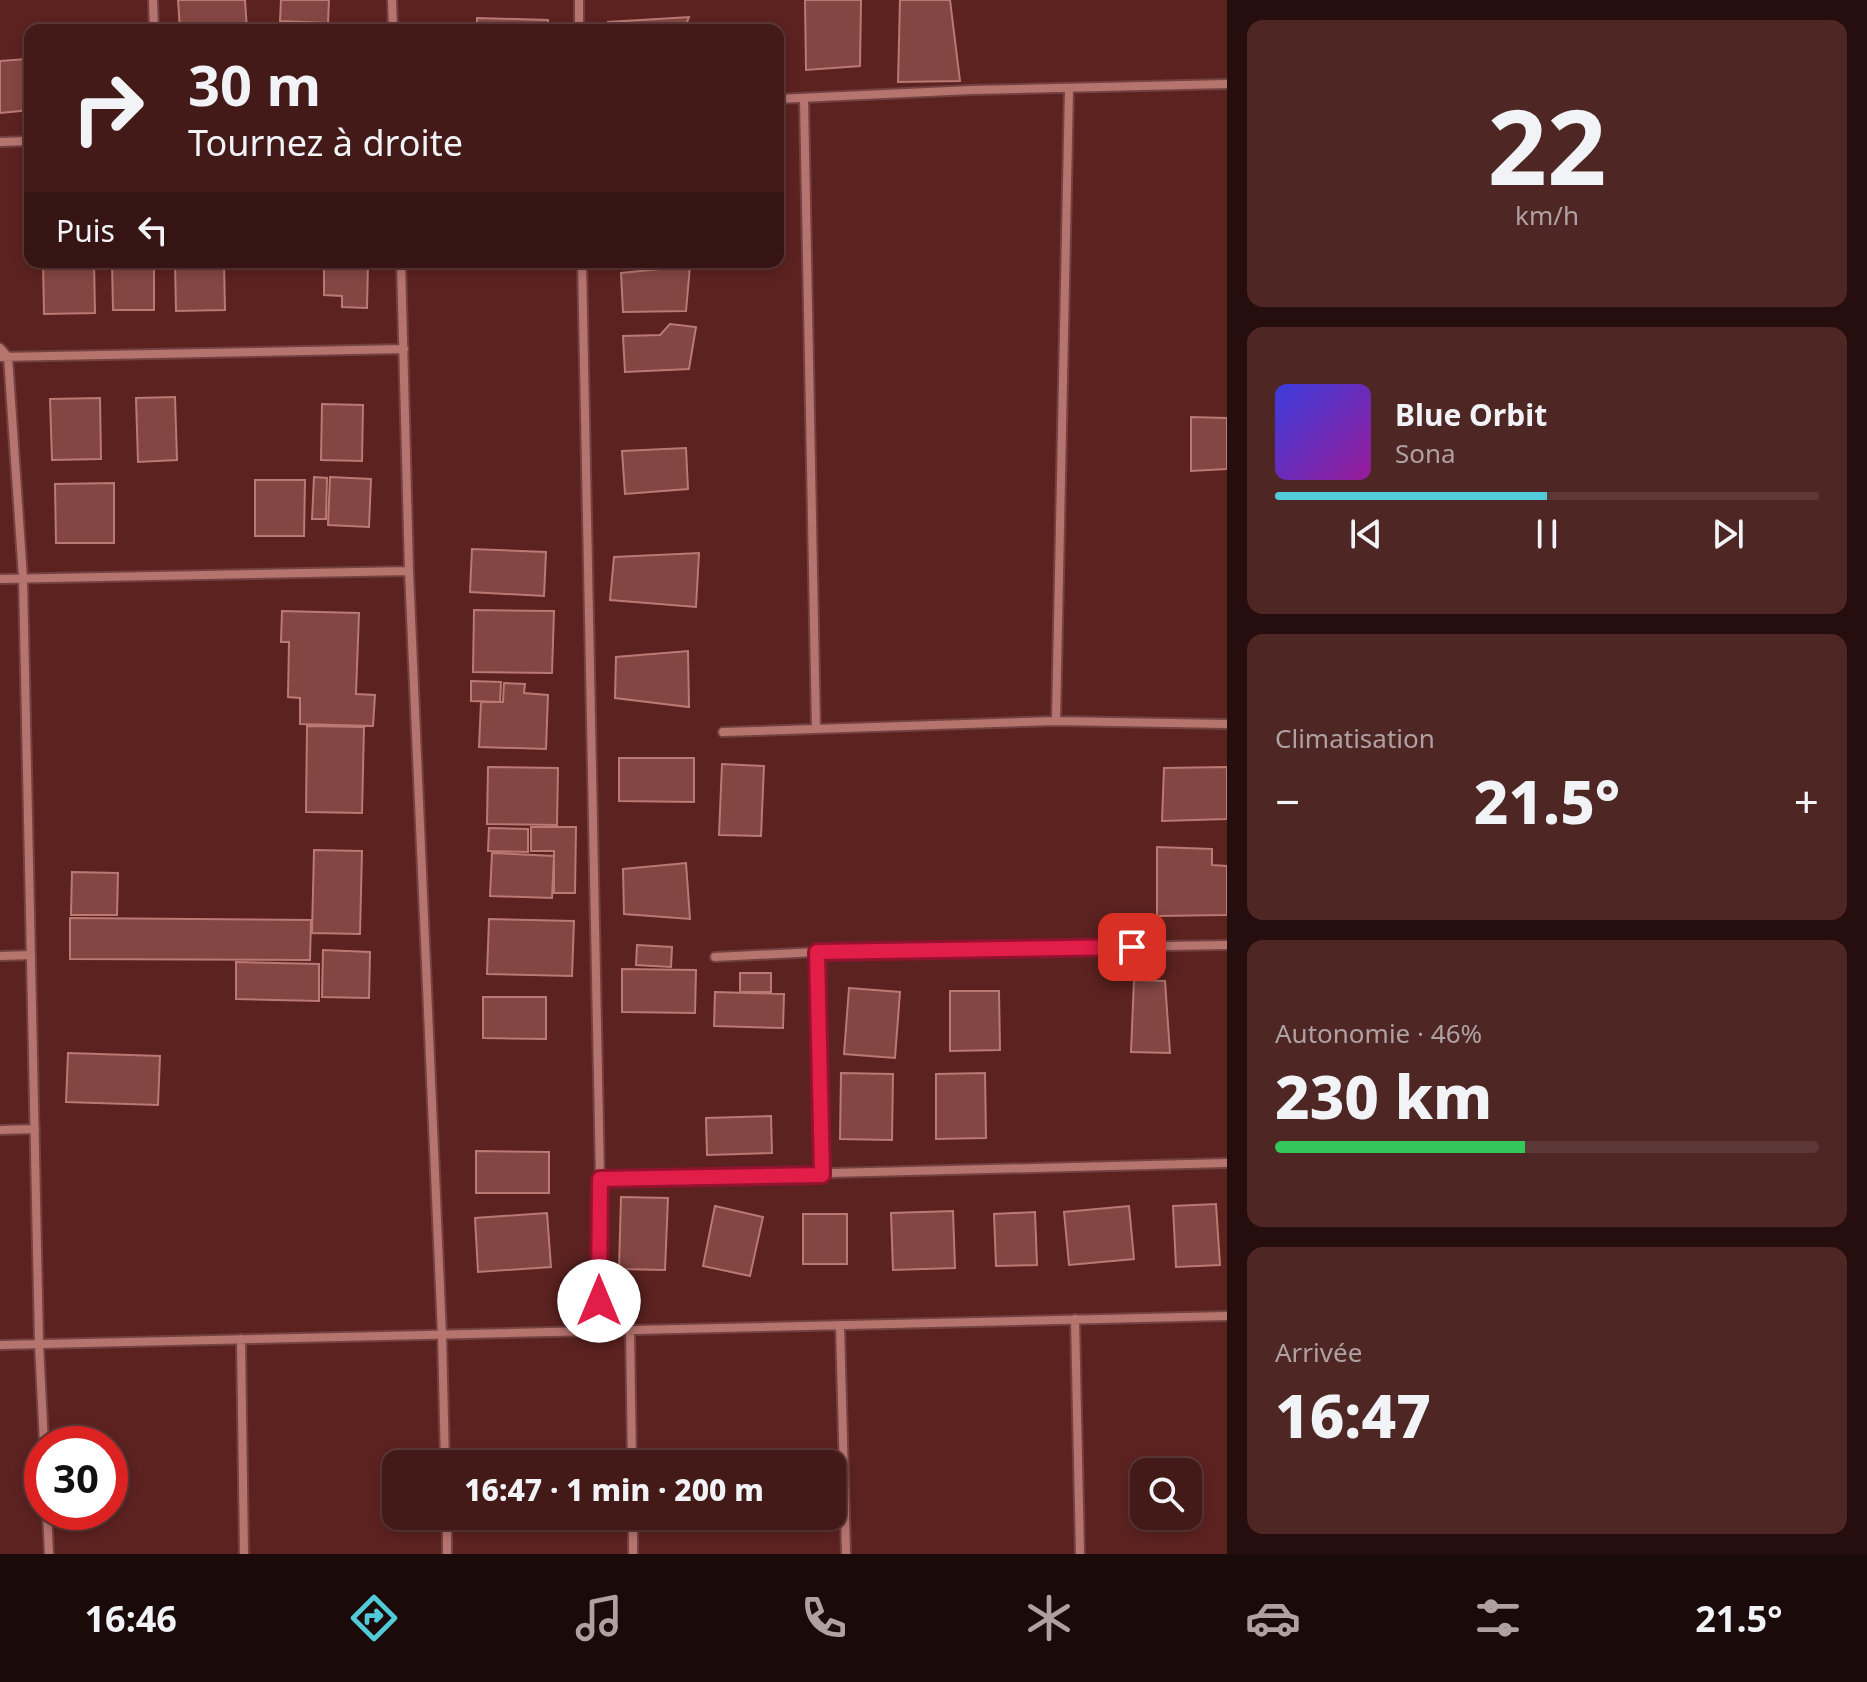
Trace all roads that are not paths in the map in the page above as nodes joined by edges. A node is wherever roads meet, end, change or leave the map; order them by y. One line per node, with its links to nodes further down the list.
1 (153, 0): 4 (street)
2 (392, 0): 5 (street)
3 (579, 0): 6 (street)
4 (154, 24)
5 (393, 24)
6 (579, 24)
7 (1227, 84): 8 (street)
8 (1069, 88): 10 (street); 21 (street)
9 (784, 99): 10 (street)
10 (804, 99): 23 (street)
11 (24, 141): 12 (street)
12 (0, 142)
13 (401, 268): 16 (street)
14 (582, 268): 34 (street)
15 (0, 348): 17 (street)
16 (404, 349): 17 (street); 18 (street)
17 (4, 357): 19 (street)
18 (409, 571): 19 (street); 40 (street)
19 (23, 578): 20 (street); 27 (street)
20 (0, 579)
21 (1056, 721): 22 (street); 23 (street)
22 (1227, 724)
23 (816, 729): 24 (street)
24 (723, 732)
25 (1227, 945): 26 (street)
26 (817, 952): 29 (street); 33 (street)
27 (31, 955): 28 (street); 30 (street)
28 (0, 956)
29 (715, 957)
30 (35, 1129): 31 (street); 42 (street)
31 (0, 1130)
32 (1227, 1163): 33 (street)
33 (822, 1175): 34 (street)
34 (600, 1179): 39 (street)
35 (1227, 1316): 36 (street)
36 (1075, 1319): 37 (street); 55 (street)
37 (840, 1325): 38 (street); 54 (street)
38 (630, 1330): 39 (street); 46 (street)
39 (599, 1331): 40 (street)
40 (442, 1335): 41 (street); 45 (street)
41 (241, 1339): 42 (street); 51 (street)
42 (39, 1344): 43 (street); 44 (street)
43 (0, 1345)
44 (43, 1426)
45 (445, 1450)
46 (632, 1450)
47 (48, 1530): 50 (street)
48 (447, 1530): 52 (street)
49 (633, 1530): 53 (street)
50 (49, 1554)
51 (244, 1554)
52 (447, 1554)
53 (633, 1554)
54 (846, 1554)
55 (1080, 1554)

